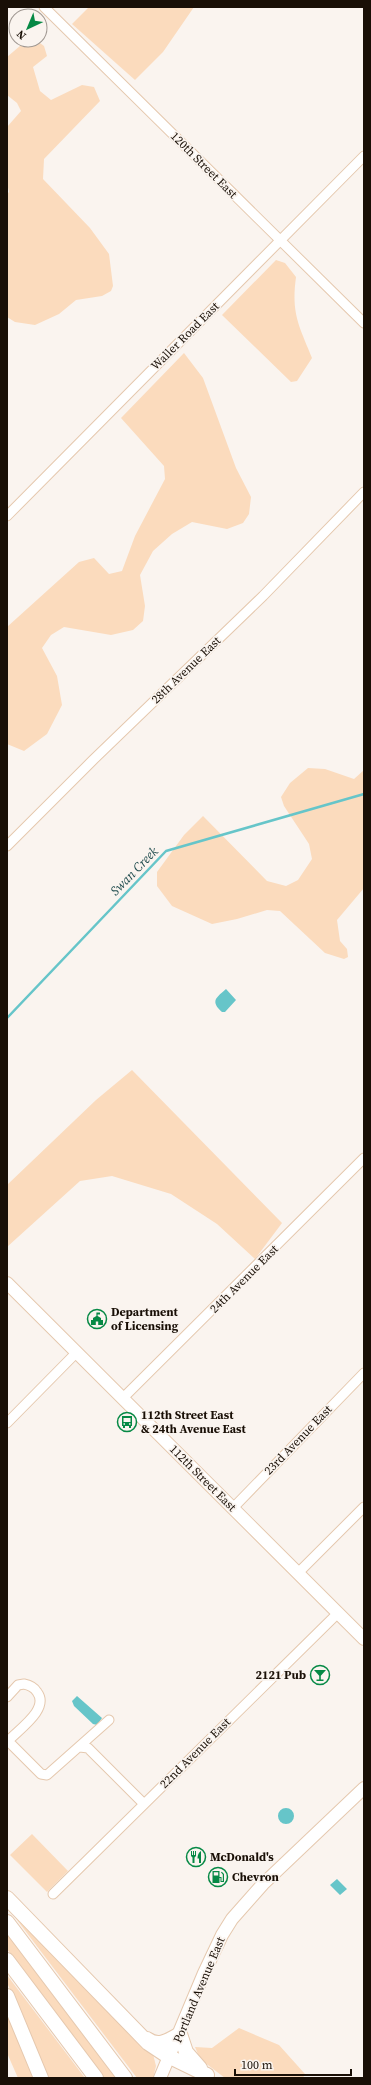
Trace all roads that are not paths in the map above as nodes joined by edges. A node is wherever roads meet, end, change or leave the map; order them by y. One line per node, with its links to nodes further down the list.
1 (44, 7): 3 (street, 120th Street East)
2 (364, 156): 3 (street, Waller Road East)
3 (280, 241): 4 (street, 120th Street East); 6 (street, Waller Road East)
4 (364, 323)
5 (364, 492): 7 (street, 28th Avenue East)
6 (7, 516)
7 (7, 846)
8 (364, 1158): 12 (street, 24th Avenue East)
9 (7, 1283): 10 (main road, 112th Street East)
10 (76, 1353): 12 (main road, 112th Street East); 13 (street)
11 (364, 1373): 15 (street, 23rd Avenue East)
12 (123, 1398): 15 (main road, 112th Street East)
13 (7, 1424)
14 (364, 1507): 16 (street)
15 (233, 1508): 16 (main road, 112th Street East)
16 (298, 1573): 17 (main road, 112th Street East)
17 (338, 1613): 18 (main road, 112th Street East); 24 (street, 22nd Avenue East)
18 (364, 1639)
19 (7, 1697): 21 (street)
20 (109, 1720): 22 (street)
21 (7, 1741): 22 (street)
22 (80, 1747): 24 (street)
23 (364, 1788): 31 (main road, Portland Avenue East)
24 (144, 1804): 25 (street, 22nd Avenue East)
25 (53, 1894)
26 (7, 1898): 30 (highway)
27 (7, 1922): 36 (highway)
28 (7, 1960): 35 (highway)
29 (7, 1996): 34 (highway)
30 (134, 2029): 31 (highway); 32 (highway)
31 (180, 2034): 32 (main road, Portland Avenue East); 33 (highway)
32 (170, 2057): 33 (highway); 37 (main road, Portland Avenue East)
33 (209, 2076)
34 (41, 2078)
35 (96, 2078)
36 (125, 2078)
37 (160, 2078)

